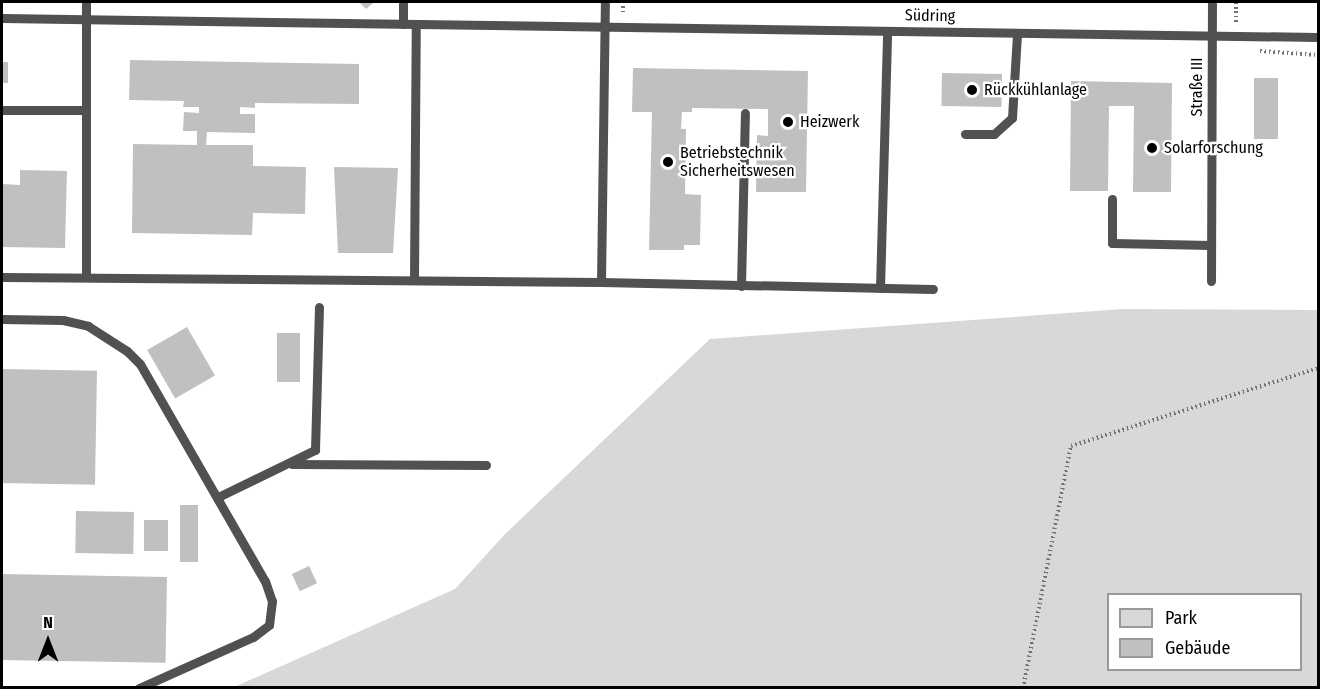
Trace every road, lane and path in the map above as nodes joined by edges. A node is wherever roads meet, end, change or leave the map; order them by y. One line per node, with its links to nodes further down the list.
1 (86, 2): 9 (lane)
2 (403, 2): 11 (lane)
3 (605, 2): 13 (lane)
4 (623, 2): 7 (path)
5 (1212, 2): 16 (lane, Straße III)
6 (1236, 2): 10 (path)
7 (623, 12)
8 (2, 18): 9 (lane, Südring)
9 (86, 19): 11 (lane, Südring); 19 (lane)
10 (1236, 22)
11 (403, 24): 12 (lane, Südring)
12 (416, 24): 13 (lane, Südring); 26 (lane)
13 (605, 27): 14 (lane, Südring); 28 (lane)
14 (887, 31): 15 (lane, Südring); 30 (lane)
15 (1017, 33): 16 (lane, Südring); 21 (lane)
16 (1212, 35): 17 (lane, Südring); 23 (lane, Straße III)
17 (1318, 37)
18 (2, 110): 19 (lane)
19 (86, 110): 25 (lane)
20 (745, 113): 29 (lane)
21 (965, 134)
22 (1112, 199): 23 (lane)
23 (1211, 245): 27 (lane, Straße III)
24 (2, 277): 25 (lane)
25 (86, 277): 26 (lane)
26 (414, 280): 28 (lane)
27 (1211, 281)
28 (601, 282): 29 (lane)
29 (741, 286): 30 (lane)
30 (880, 288): 31 (lane)
31 (933, 289)
32 (319, 307): 35 (lane)
33 (2, 319): 37 (lane)
34 (1318, 368): 39 (path)
35 (290, 464): 36 (lane); 37 (lane)
36 (486, 465)
37 (218, 497): 38 (lane)
38 (139, 687)
39 (1023, 687)

